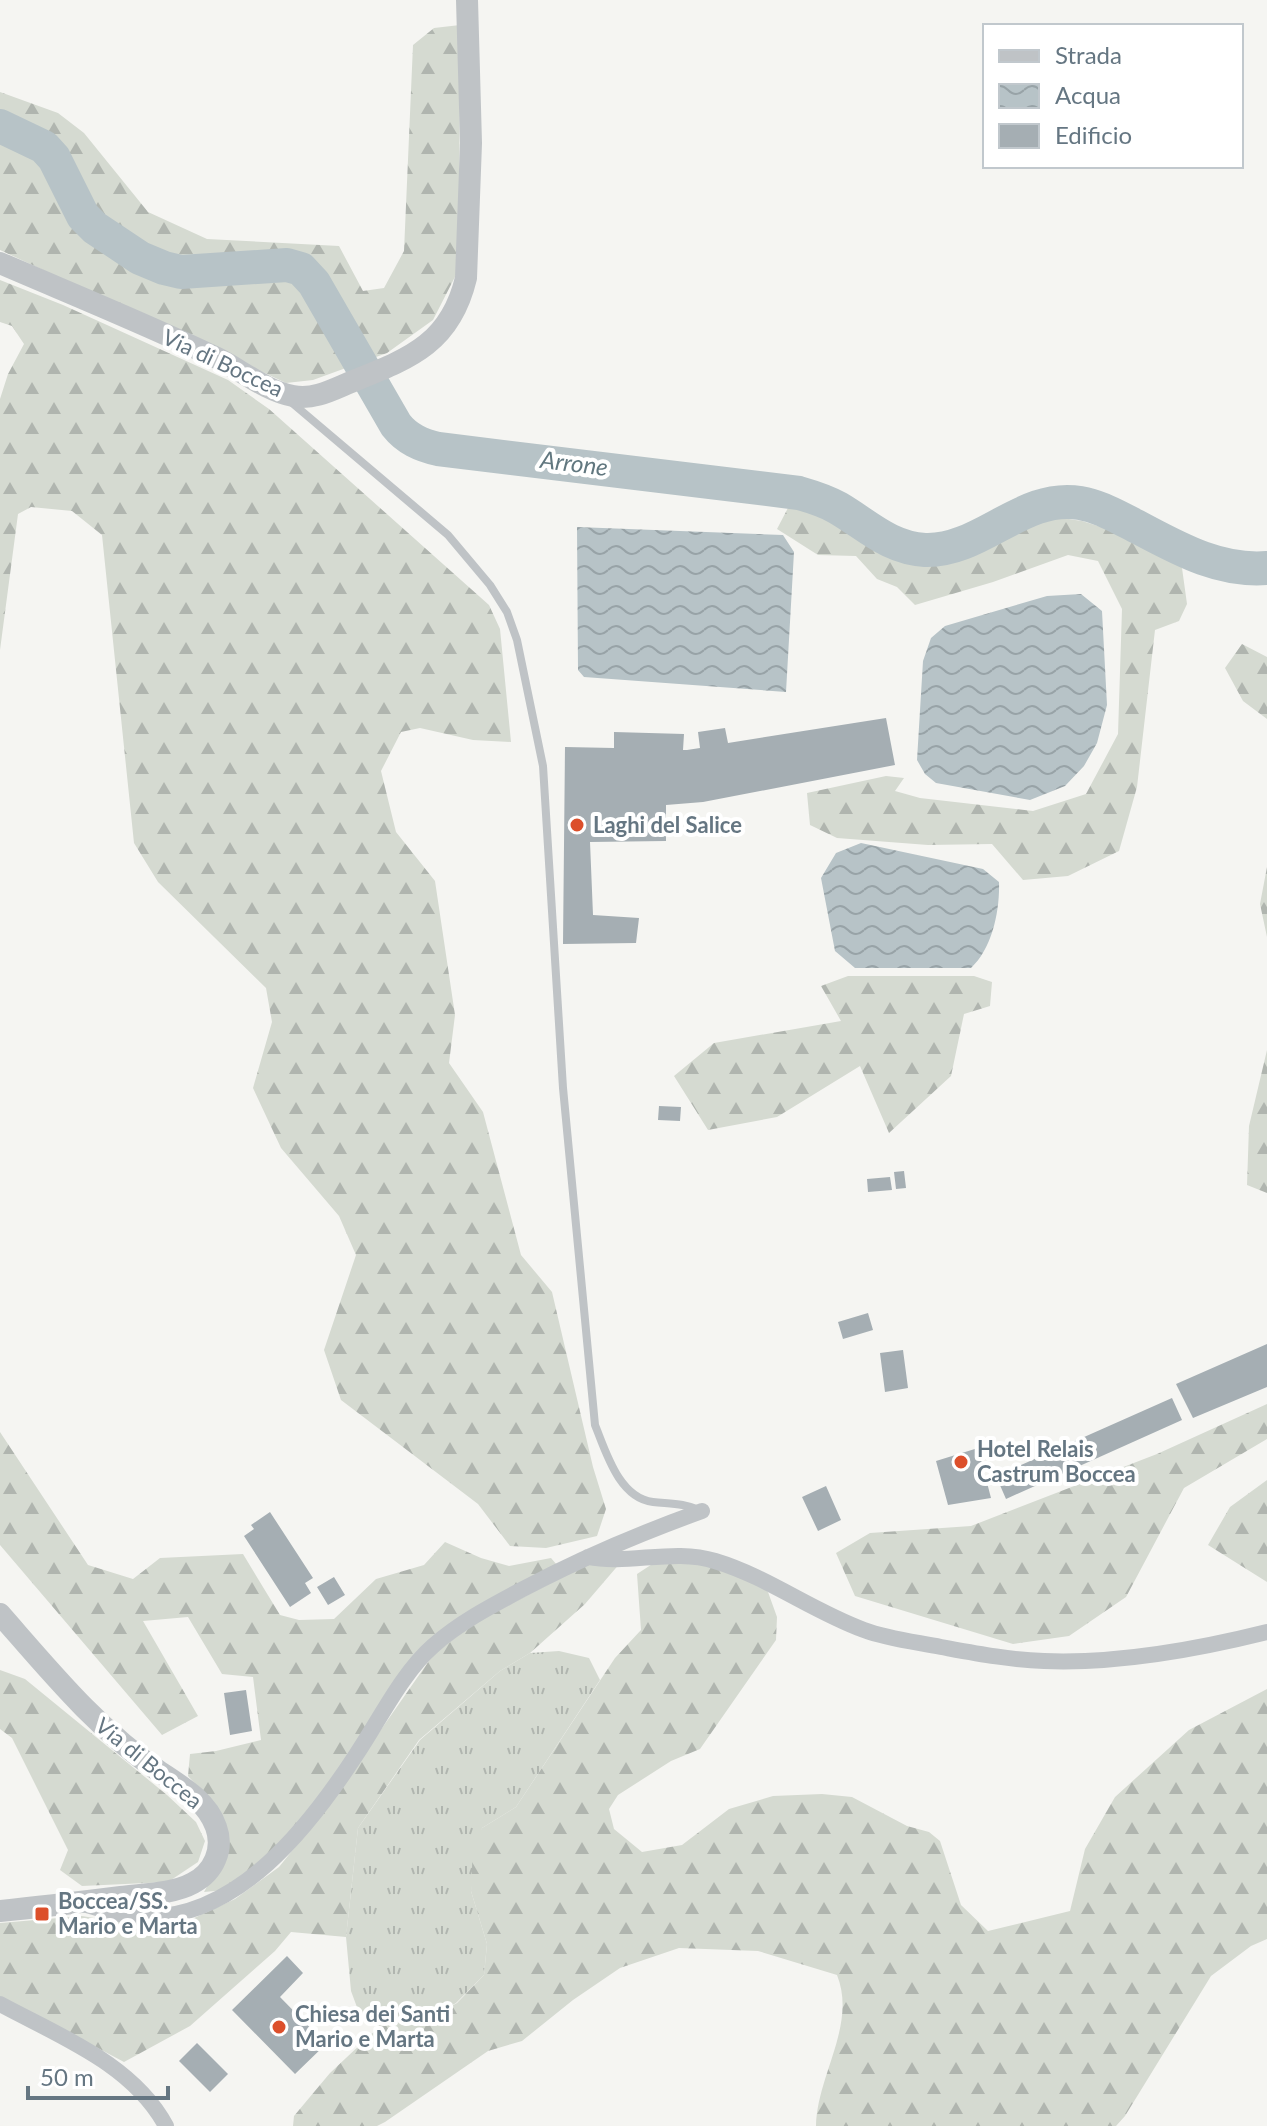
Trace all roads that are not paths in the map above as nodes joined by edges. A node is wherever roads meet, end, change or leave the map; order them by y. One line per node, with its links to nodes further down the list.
1 (467, 0): 3 (street, Via di Boccea)
2 (0, 263): 3 (street, Via di Boccea)
3 (278, 391): 4 (lane)
4 (702, 1511): 5 (street)
5 (588, 1557): 7 (street); 8 (street)
6 (0, 1614): 8 (street, Via di Boccea)
7 (1267, 1632)
8 (79, 1902): 9 (street, Via di Boccea)
9 (0, 1911)
10 (0, 2004): 11 (street)
11 (166, 2126)

